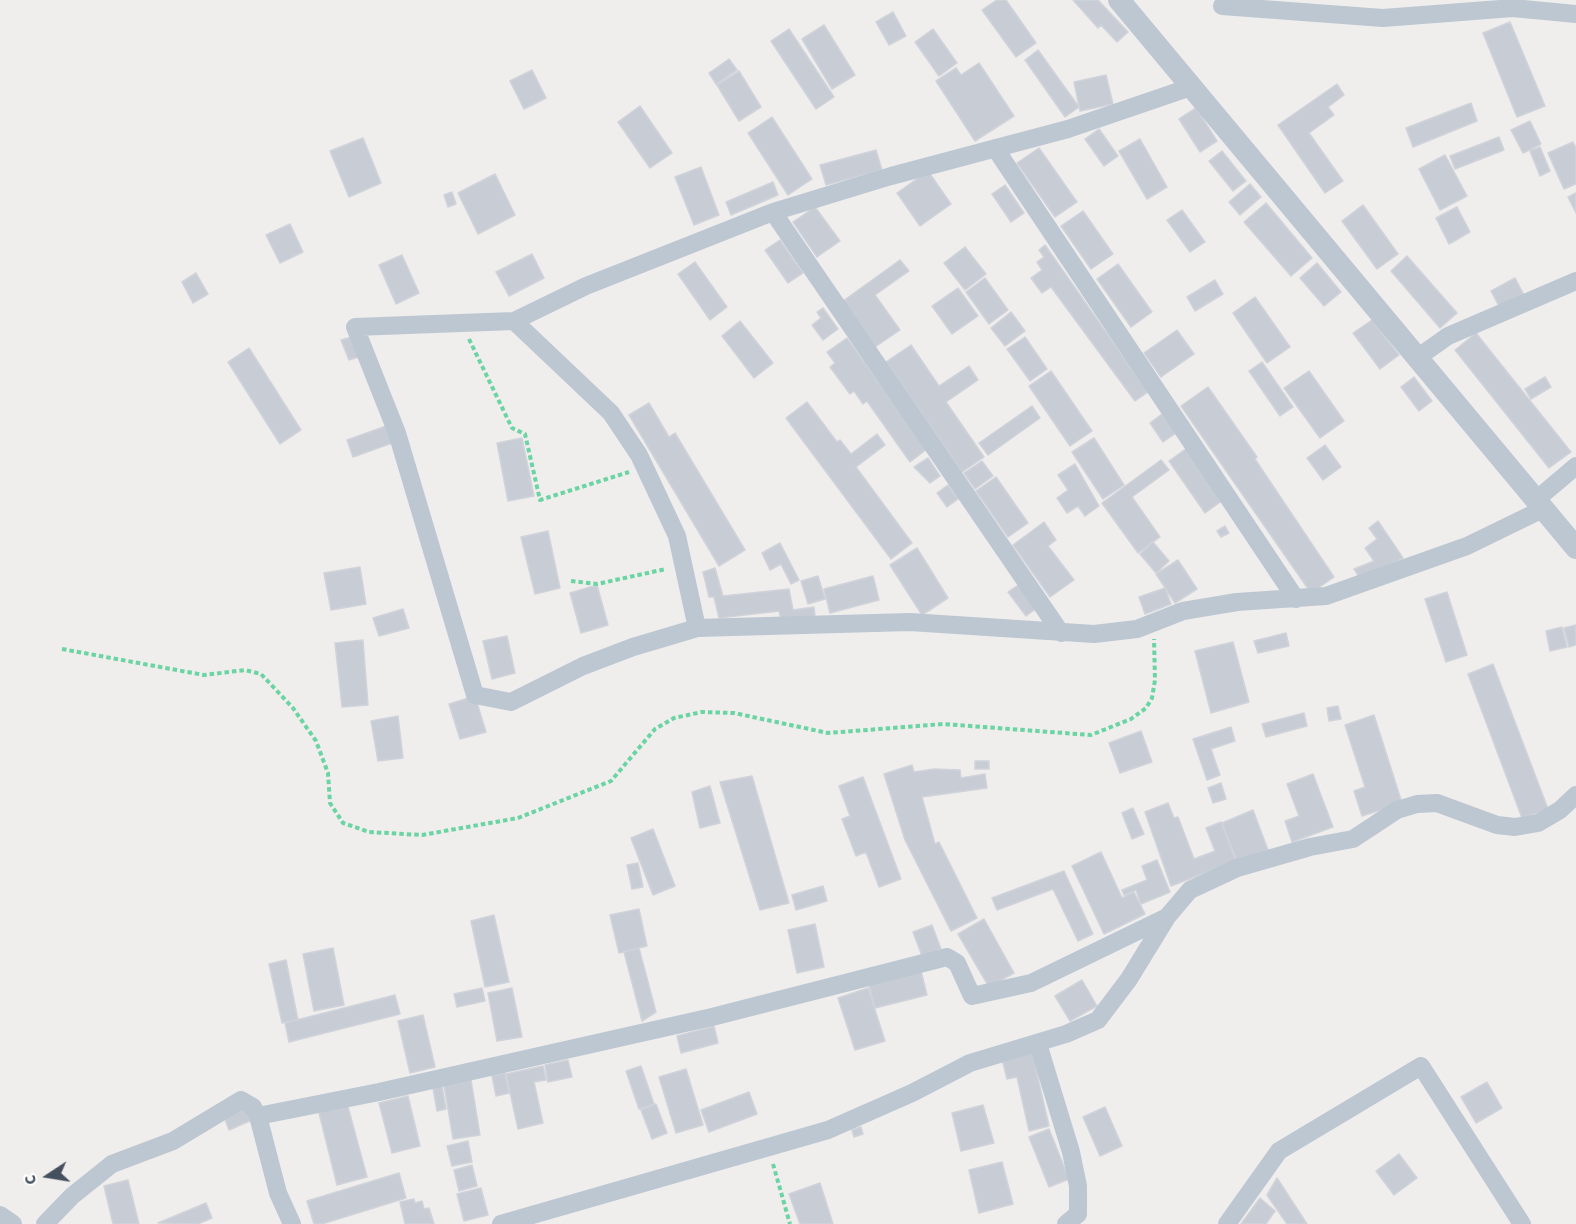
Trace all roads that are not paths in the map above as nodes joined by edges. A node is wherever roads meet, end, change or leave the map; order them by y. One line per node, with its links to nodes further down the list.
1 (1119, 0): 5 (street)
2 (1512, 4): 3 (street); 4 (street)
3 (1222, 6)
4 (1576, 14)
5 (1191, 87): 6 (street); 10 (street)
6 (995, 148): 7 (street); 14 (street)
7 (773, 212): 9 (street); 16 (street)
8 (1576, 281): 10 (street)
9 (514, 321): 15 (street); 15 (street)
10 (1417, 358): 12 (street)
11 (1576, 466): 12 (street)
12 (1541, 503): 13 (street); 14 (street)
13 (1576, 548)
14 (1296, 599): 16 (street)
15 (697, 628): 16 (street)
16 (1061, 633)
17 (1576, 795): 18 (street)
18 (1167, 917): 19 (street); 20 (street)
19 (1038, 1044): 25 (street); 26 (street)
20 (258, 1116): 23 (street); 24 (street)
21 (0, 1215): 22 (street)
22 (13, 1224)
23 (45, 1224)
24 (292, 1224)
25 (501, 1224)
26 (1066, 1224)
27 (1227, 1224): 28 (street)
28 (1522, 1224)

